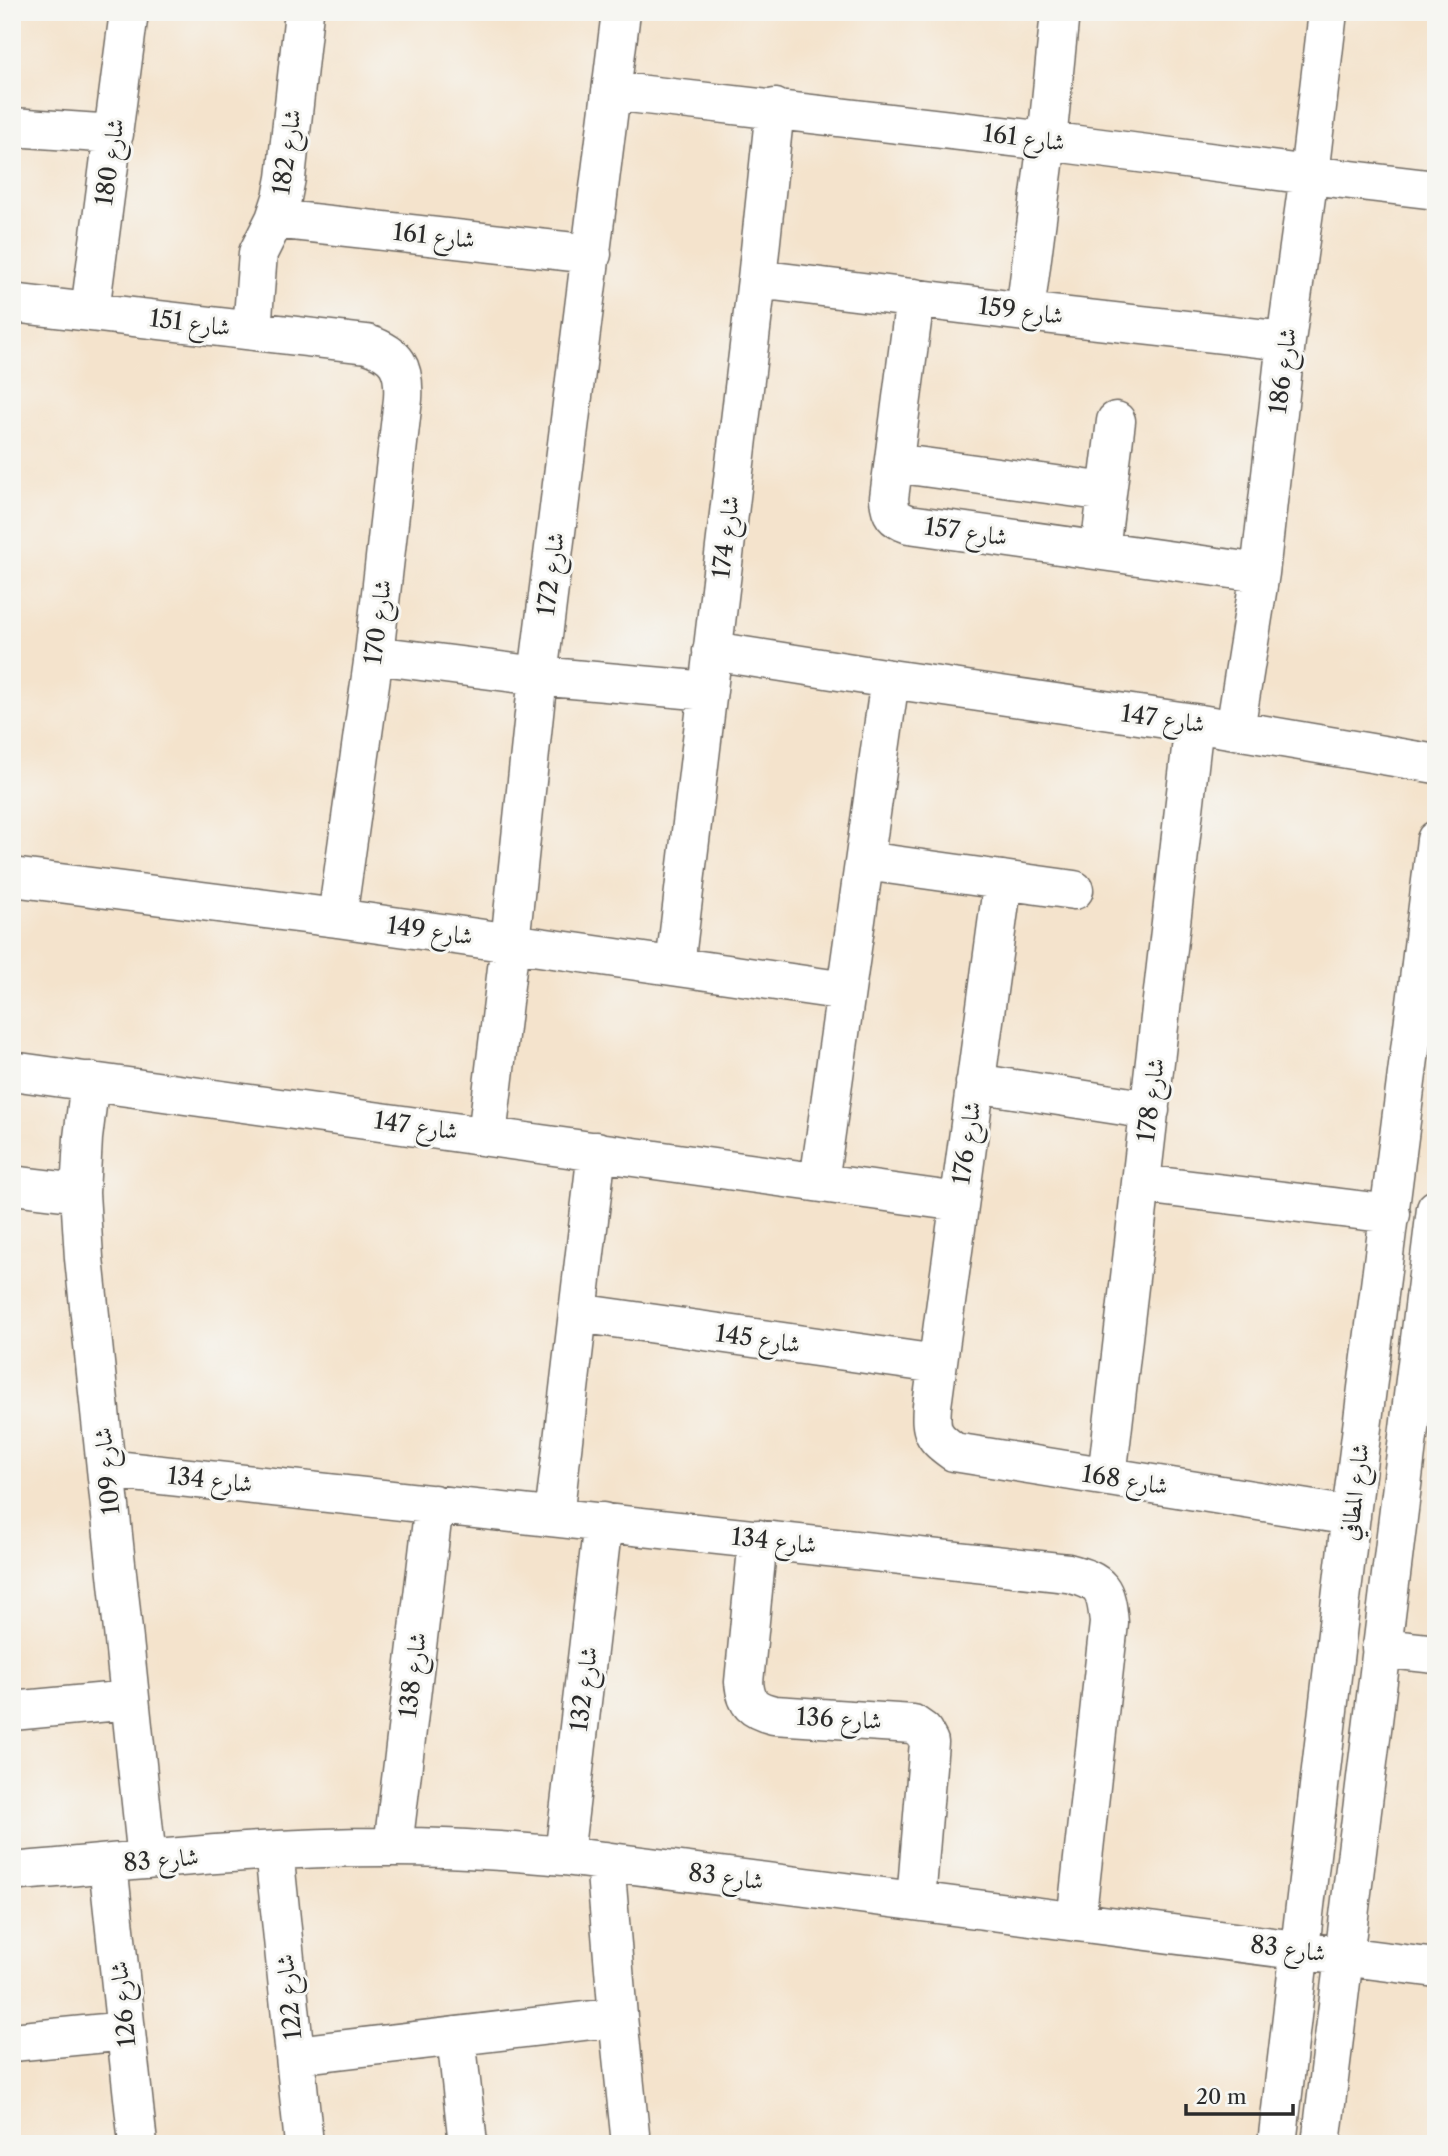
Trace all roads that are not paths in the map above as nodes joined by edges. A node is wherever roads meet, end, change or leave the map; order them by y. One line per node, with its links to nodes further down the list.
1 (129, 12): 9 (street, شارع 180)
2 (304, 12): 13 (street, شارع 182)
3 (621, 12): 6 (street, شارع 172)
4 (1060, 12): 10 (street)
5 (1328, 12): 11 (street, شارع 186)
6 (611, 91): 7 (street, شارع 161); 14 (street, شارع 172)
7 (775, 108): 10 (street, شارع 161); 15 (street, شارع 174)
8 (12, 127): 9 (street)
9 (114, 134): 18 (street, شارع 180)
10 (1047, 141): 11 (street, شارع 161); 19 (street)
11 (1309, 175): 12 (street, شارع 161); 21 (street, شارع 186)
12 (1436, 190)
13 (275, 219): 14 (street, شارع 161); 20 (street, شارع 182)
14 (592, 254): 30 (street, شارع 172)
15 (757, 279): 16 (street, شارع 159); 28 (street, شارع 174)
16 (915, 298): 19 (street, شارع 159); 24 (street, شارع 157)
17 (12, 303): 18 (street, شارع 151)
18 (90, 311): 20 (street, شارع 151)
19 (1025, 312): 21 (street, شارع 159)
20 (251, 330): 22 (street, شارع 151)
21 (1286, 341): 27 (street, شارع 186)
22 (367, 344): 29 (street, شارع 170)
23 (1116, 421): 25 (street)
24 (894, 463): 25 (street); 26 (street, شارع 157)
25 (1107, 492): 26 (street)
26 (1100, 550): 27 (street, شارع 157)
27 (1260, 573): 34 (street, شارع 186)
28 (712, 651): 31 (street, شارع 147); 32 (street, شارع 174)
29 (374, 655): 30 (street); 41 (street, شارع 170)
30 (538, 676): 32 (street); 42 (street, شارع 172)
31 (890, 679): 33 (street, شارع 147); 37 (street)
32 (708, 691): 43 (street, شارع 174)
33 (1194, 723): 34 (street, شارع 147); 48 (street, شارع 178)
34 (1235, 730): 35 (street, شارع 147)
35 (1436, 764)
36 (1436, 840): 57 (street, شارع المطافي)
37 (865, 862): 39 (street); 44 (street)
38 (12, 877): 41 (street, شارع 149)
39 (1003, 880): 40 (street); 47 (street, شارع 176)
40 (1074, 890)
41 (337, 918): 42 (street, شارع 149)
42 (510, 943): 43 (street, شارع 149); 49 (street, شارع 172)
43 (675, 966): 44 (street, شارع 149)
44 (846, 991): 51 (street)
45 (12, 1071): 46 (street, شارع 147)
46 (90, 1082): 49 (street, شارع 147); 54 (street, شارع 109)
47 (975, 1083): 48 (street); 55 (street, شارع 176)
48 (1150, 1110): 52 (street, شارع 178)
49 (487, 1136): 50 (street, شارع 147)
50 (597, 1151): 51 (street, شارع 147); 58 (street)
51 (819, 1181): 55 (street, شارع 147)
52 (1142, 1184): 57 (street); 64 (street, شارع 178)
53 (12, 1185): 54 (street)
54 (80, 1193): 63 (street, شارع 109)
55 (959, 1202): 59 (street, شارع 176)
56 (1436, 1209): 61 (street, شارع المطافي)
57 (1391, 1214): 60 (street, شارع المطافي)
58 (578, 1313): 59 (street, شارع 145); 67 (street)
59 (937, 1364): 62 (street, شارع 176)
60 (1368, 1388): 61 (street); 66 (street, شارع المطافي)
61 (1424, 1395): 70 (street, شارع المطافي)
62 (932, 1406): 64 (street, شارع 168)
63 (106, 1469): 65 (street, شارع 134); 72 (street, شارع 109)
64 (1107, 1477): 66 (street, شارع 168)
65 (434, 1504): 67 (street, شارع 134); 74 (street, شارع 138)
66 (1351, 1516): 83 (street, شارع المطافي)
67 (554, 1517): 68 (street, شارع 134)
68 (603, 1522): 69 (street, شارع 134); 76 (street, شارع 132)
69 (758, 1539): 81 (street, شارع 136); 82 (street, شارع 134)
70 (1381, 1648): 71 (street); 84 (street, شارع المطافي)
71 (1436, 1654)
72 (131, 1700): 73 (street); 77 (street, شارع 109)
73 (12, 1711)
74 (393, 1847): 75 (street, شارع 83); 76 (street, شارع 83)
75 (274, 1851): 77 (street, شارع 83); 90 (street, شارع 122)
76 (564, 1856): 78 (street, شارع 83)
77 (147, 1860): 79 (street, شارع 83)
78 (606, 1861): 81 (street, شارع 83); 86 (street)
79 (108, 1864): 80 (street, شارع 83); 87 (street, شارع 126)
80 (12, 1872)
81 (916, 1901): 82 (street, شارع 83)
82 (1076, 1922): 83 (street, شارع 83)
83 (1301, 1951): 84 (street, شارع 83); 95 (street, شارع المطافي)
84 (1344, 1956): 85 (street, شارع 83); 96 (street, شارع المطافي)
85 (1436, 1968)
86 (618, 2017): 88 (street); 94 (street)
87 (126, 2031): 89 (street); 91 (street, شارع 126)
88 (456, 2036): 90 (street); 93 (street)
89 (12, 2042)
90 (295, 2055): 92 (street, شارع 122)
91 (138, 2144)
92 (304, 2144)
93 (468, 2144)
94 (631, 2144)
95 (1276, 2144)
96 (1321, 2144)

